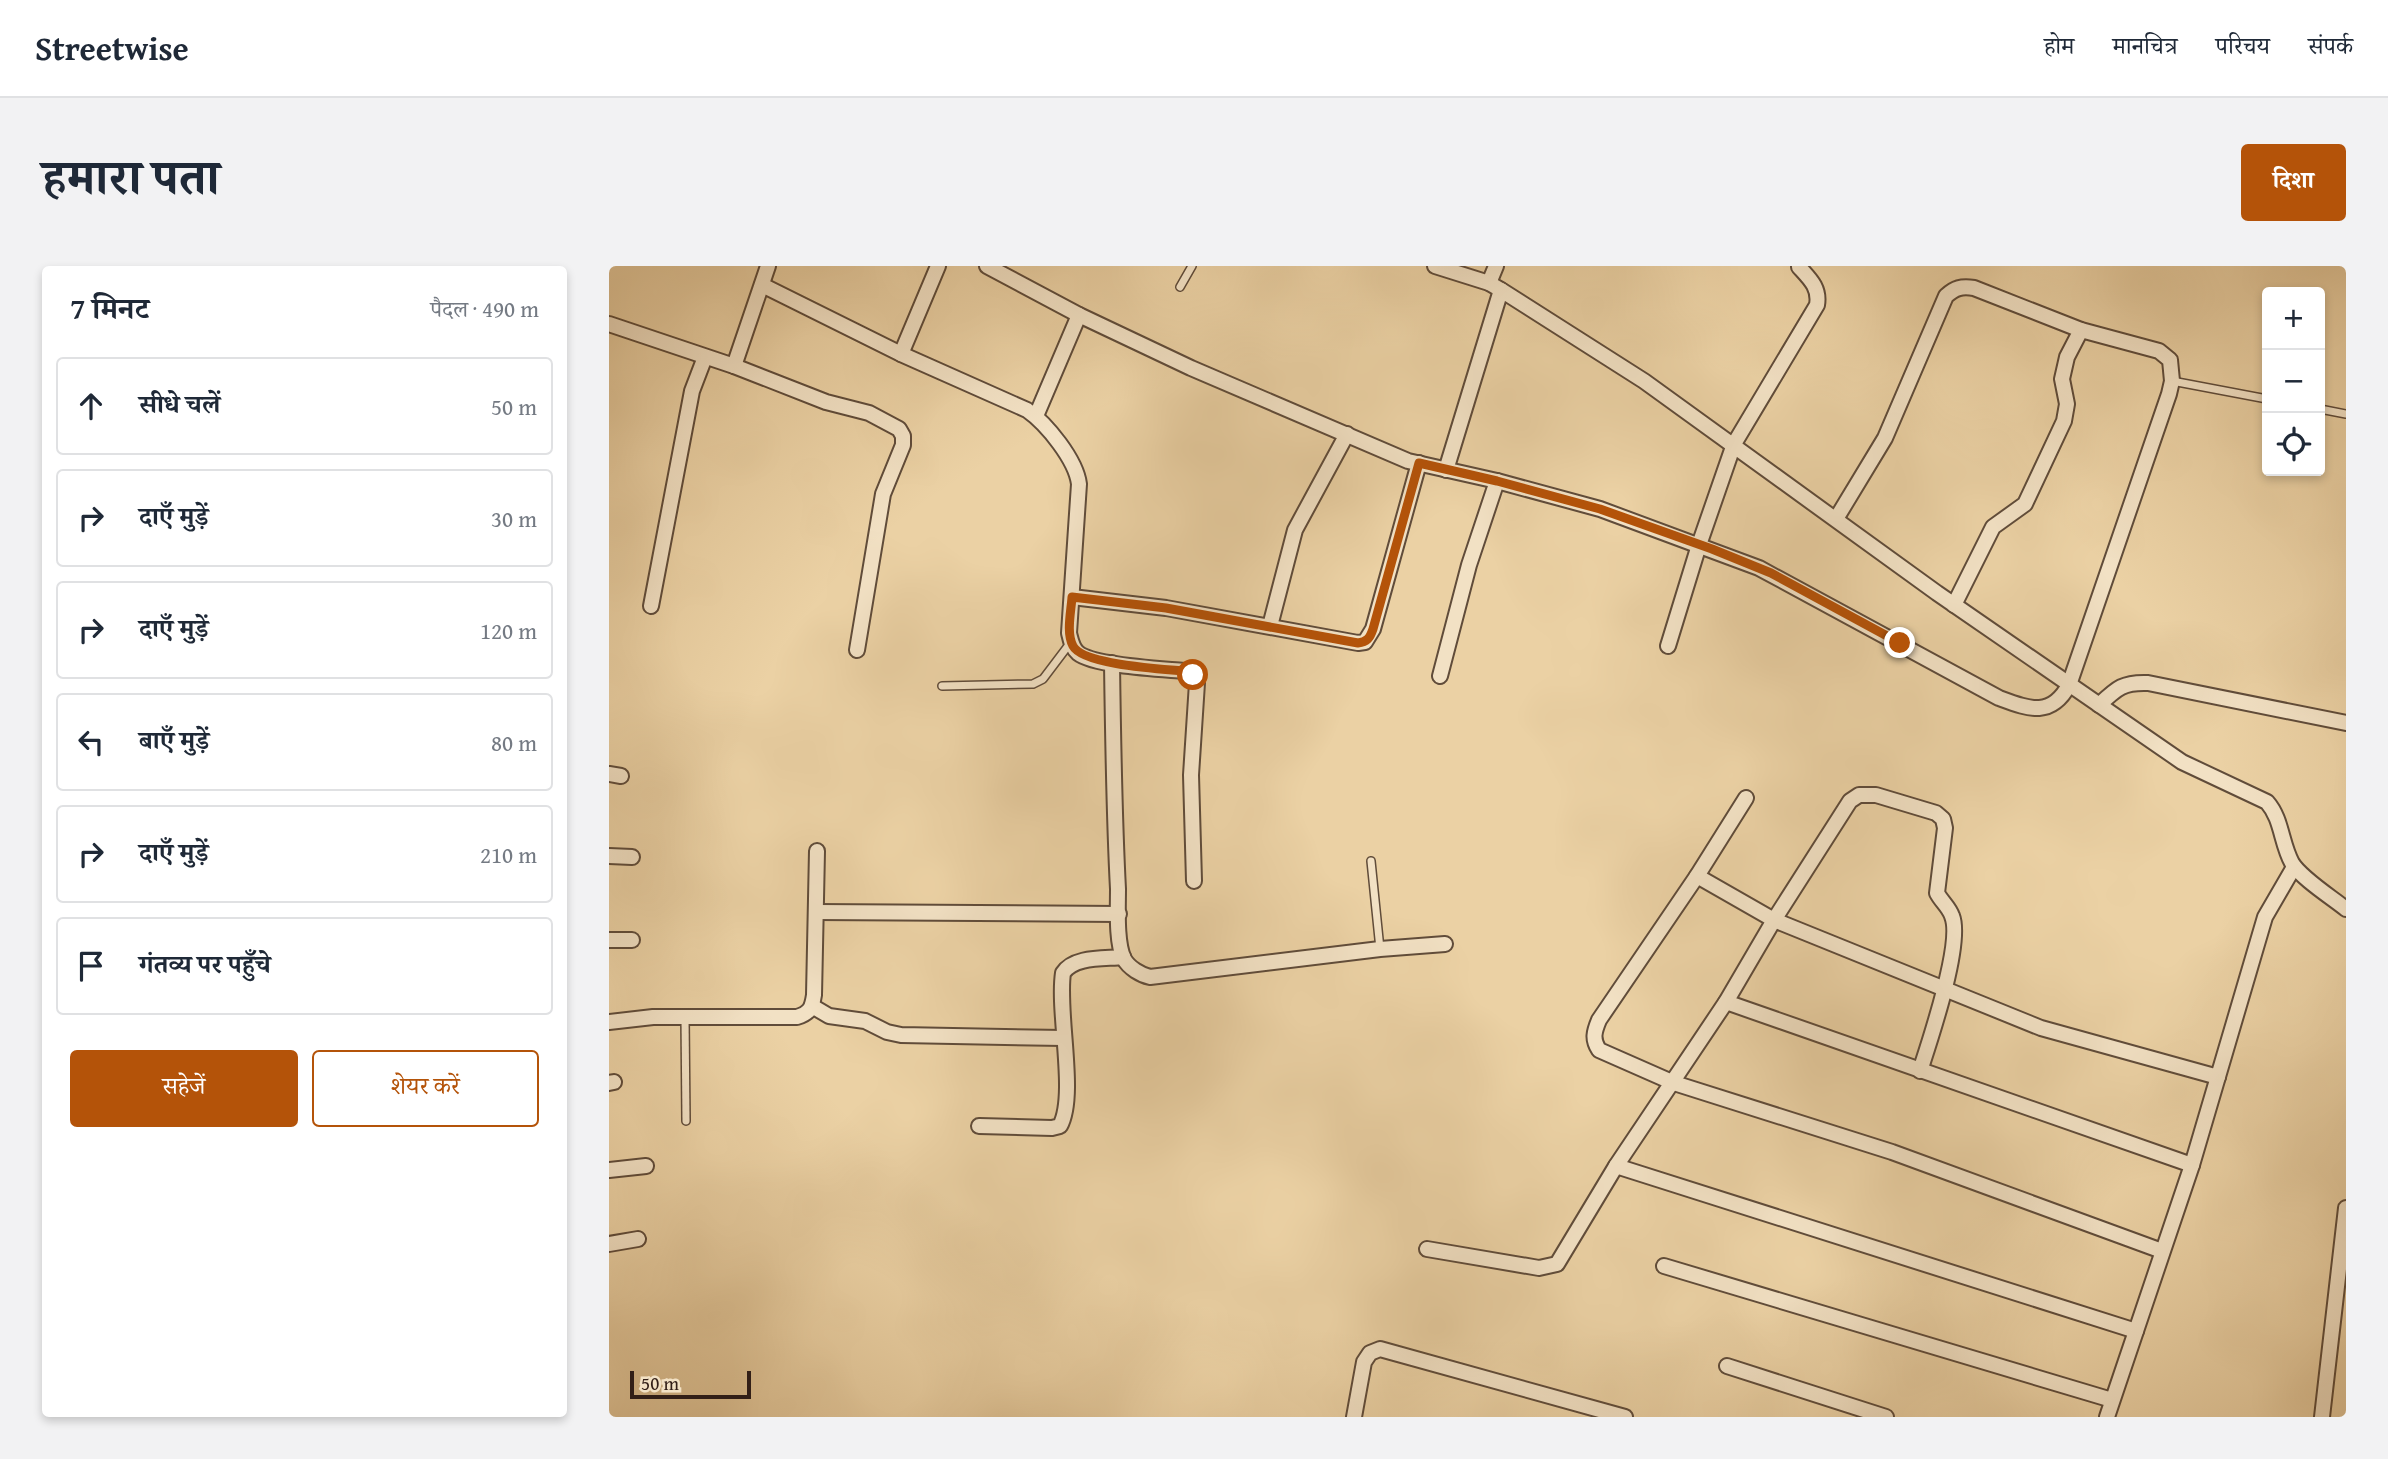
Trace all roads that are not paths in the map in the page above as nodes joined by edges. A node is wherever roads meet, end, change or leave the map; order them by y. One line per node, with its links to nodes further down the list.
1 (768, 266): 8 (street)
2 (938, 266): 14 (street)
3 (987, 266): 11 (street)
4 (1192, 266): 10 (lane)
5 (1435, 266): 9 (street)
6 (1496, 266): 9 (street)
7 (1799, 267): 23 (street)
8 (762, 285): 14 (street); 16 (street)
9 (1495, 286): 23 (street); 25 (street)
10 (1180, 287)
11 (1079, 314): 21 (street); 22 (street)
12 (609, 324): 15 (street)
13 (2081, 330): 17 (street); 27 (street); 30 (street)
14 (901, 354): 21 (street)
15 (705, 357): 16 (street); 31 (street)
16 (734, 366): 35 (street)
17 (2172, 381): 18 (lane); 39 (street)
18 (2262, 398)
19 (2325, 410): 20 (lane)
20 (2346, 414)
21 (1036, 416): 29 (street)
22 (1347, 434): 24 (street); 32 (street)
23 (1734, 444): 27 (street); 28 (street)
24 (1419, 463): 25 (street); 32 (street)
25 (1446, 470): 26 (street)
26 (1497, 481): 28 (street); 37 (street)
27 (1836, 519): 30 (street)
28 (1699, 545): 34 (street); 39 (street)
29 (1072, 597): 32 (street); 33 (street)
30 (1954, 605): 39 (street)
31 (651, 606)
32 (1270, 626)
33 (1071, 642): 36 (street); 38 (lane)
34 (1668, 646)
35 (857, 650)
36 (1112, 663): 49 (street); 52 (street)
37 (1440, 676)
38 (942, 685)
39 (2069, 685): 40 (street)
40 (2099, 705): 41 (street); 47 (street)
41 (2346, 723)
42 (1747, 798): 48 (street)
43 (817, 851): 51 (street)
44 (609, 856): 45 (street)
45 (632, 857)
46 (1371, 861): 57 (lane)
47 (2294, 867): 50 (street); 66 (street)
48 (1697, 876): 53 (street); 67 (street)
49 (1194, 881)
50 (2346, 909)
51 (816, 912): 52 (street); 61 (street)
52 (1119, 914): 58 (street)
53 (1774, 920): 59 (street); 59 (street); 60 (street)
54 (609, 940): 55 (street)
55 (632, 940)
56 (1445, 944): 57 (street)
57 (1380, 949): 58 (street)
58 (1123, 957): 64 (street)
59 (1945, 989): 65 (street); 66 (street)
60 (1726, 1002): 65 (street); 67 (street)
61 (813, 1006): 62 (street); 64 (street)
62 (685, 1017): 63 (street); 68 (lane)
63 (609, 1022)
64 (1063, 1038): 69 (street)
65 (1920, 1071): 70 (street)
66 (2218, 1077): 70 (street)
67 (1674, 1083): 72 (street); 78 (street)
68 (686, 1121)
69 (979, 1126)
70 (2192, 1165): 78 (street)
71 (646, 1166): 73 (street)
72 (1616, 1166): 77 (street); 80 (street)
73 (609, 1170)
74 (2346, 1208): 87 (street)
75 (638, 1239): 76 (street)
76 (609, 1244)
77 (1427, 1249)
78 (2162, 1251): 80 (street)
79 (1664, 1266): 82 (street)
80 (2136, 1331): 82 (street)
81 (1727, 1366): 85 (street)
82 (2112, 1400): 86 (street)
83 (1354, 1417): 84 (street)
84 (1625, 1417)
85 (1886, 1417)
86 (2107, 1417)
87 (2322, 1417)

